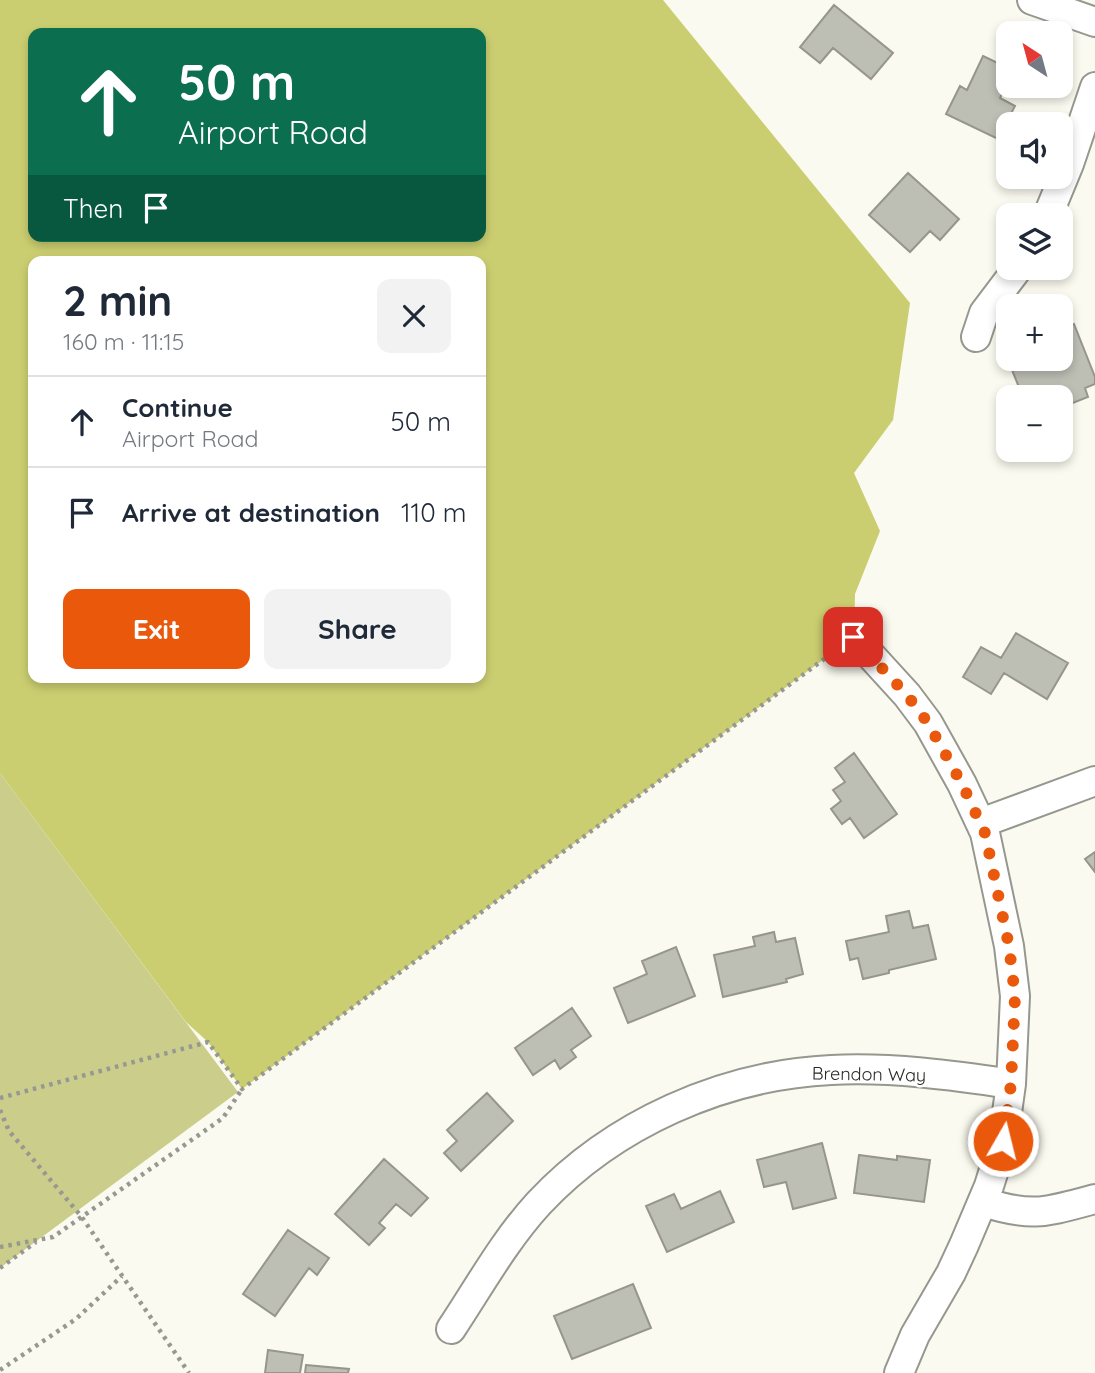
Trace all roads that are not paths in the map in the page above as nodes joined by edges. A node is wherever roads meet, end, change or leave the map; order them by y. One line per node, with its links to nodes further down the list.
1 (1032, 0): 2 (street)
2 (1095, 22)
3 (1095, 87): 4 (street)
4 (1053, 203)
5 (1010, 280): 6 (street)
6 (980, 325)
7 (842, 645): 9 (street)
8 (1095, 780): 9 (street)
9 (981, 823): 10 (street)
10 (1011, 1084): 12 (street); 13 (street, Brendon Way)
11 (1095, 1199): 12 (street)
12 (983, 1202): 14 (street)
13 (451, 1329)
14 (899, 1373)

